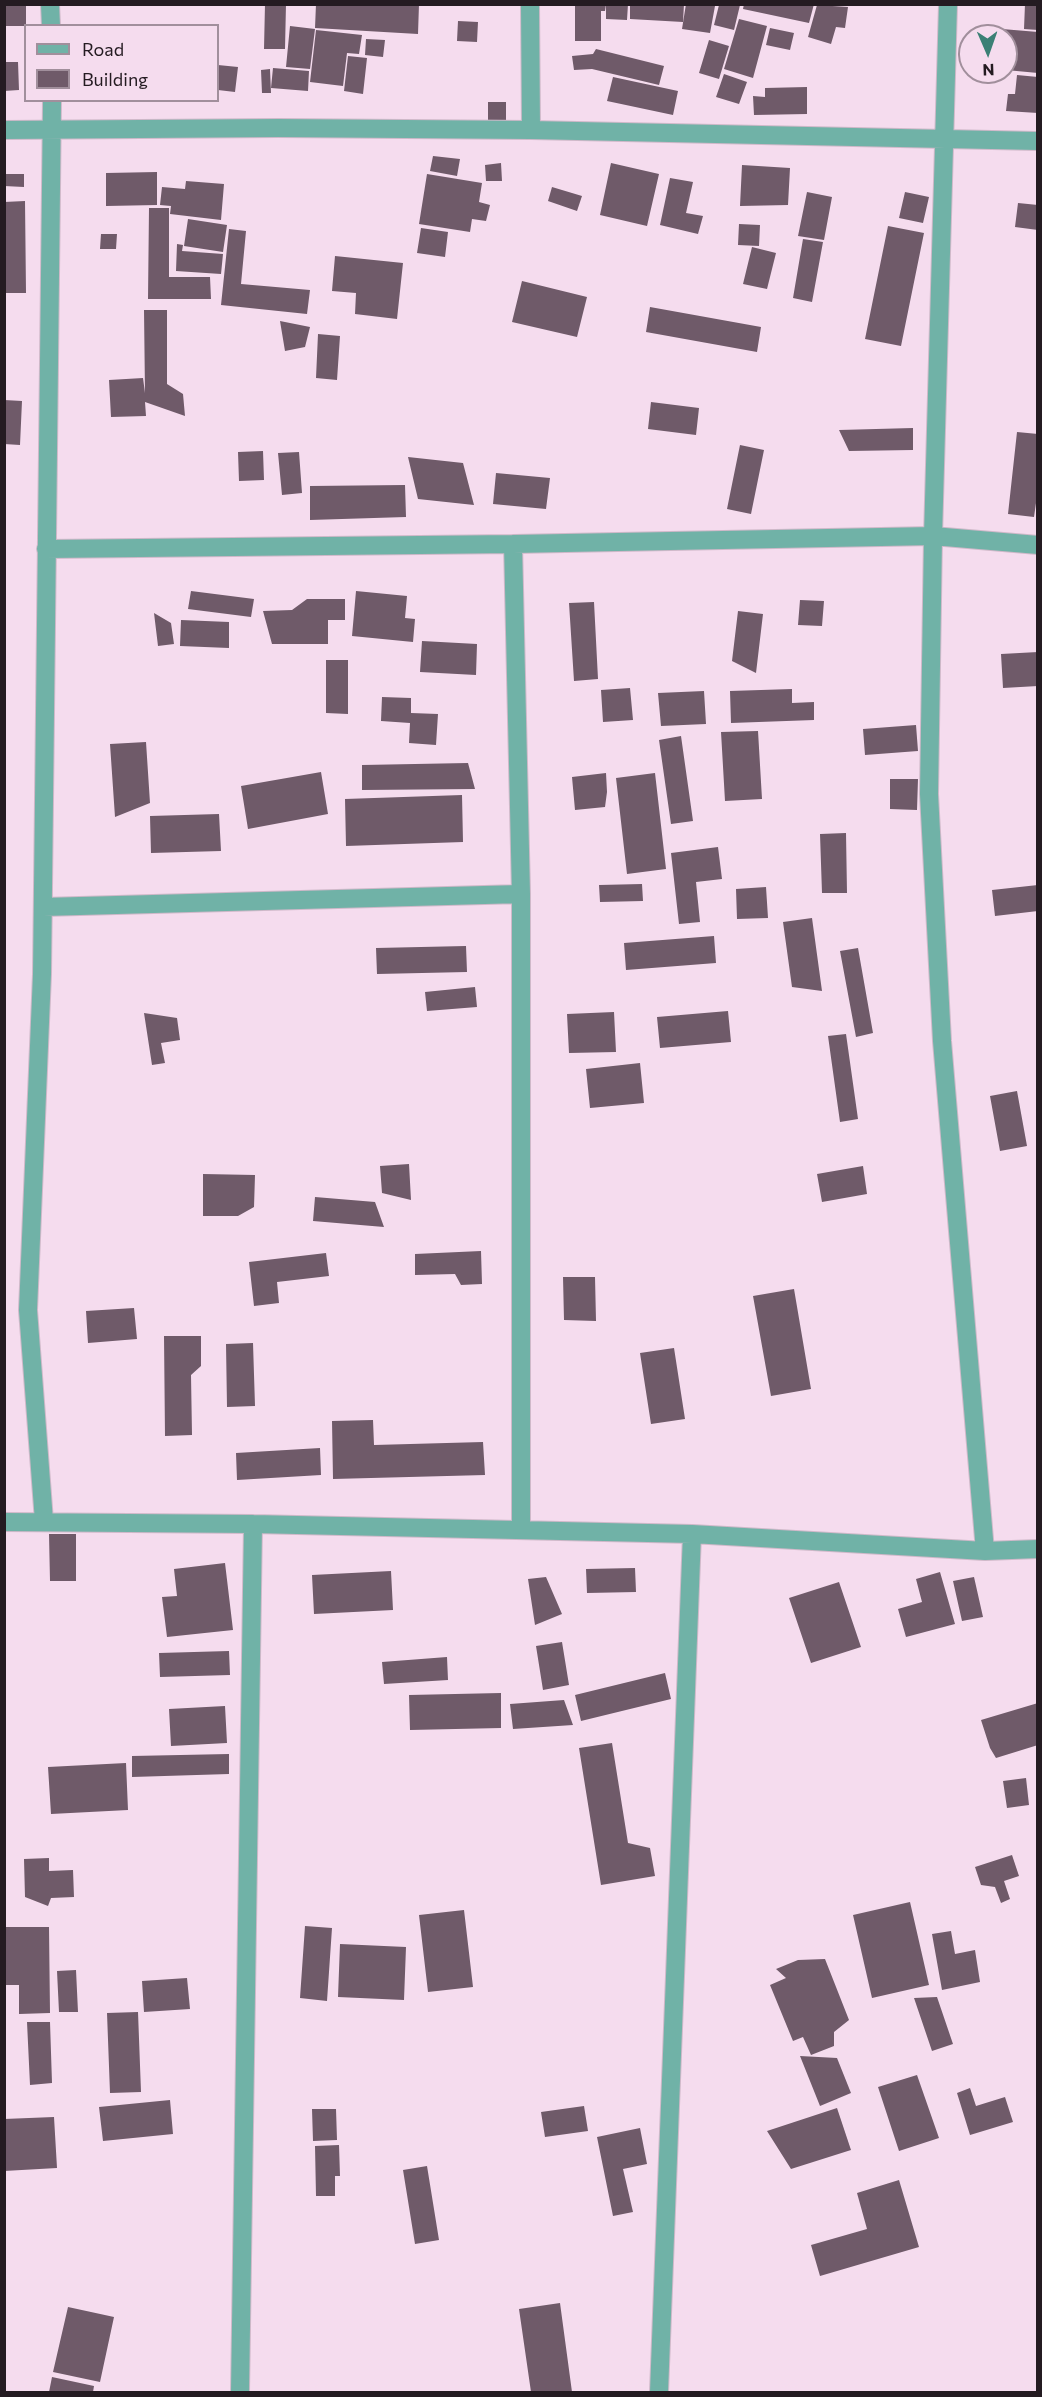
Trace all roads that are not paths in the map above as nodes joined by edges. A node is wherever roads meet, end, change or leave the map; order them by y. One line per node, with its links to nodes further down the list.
1 (50, 4): 4 (street)
2 (530, 4): 8 (street)
3 (948, 4): 9 (street)
4 (51, 24)
5 (51, 102): 6 (street)
6 (52, 129): 7 (street); 8 (street); 14 (street)
7 (4, 130)
8 (531, 130): 9 (street)
9 (944, 139): 10 (street); 11 (street)
10 (1038, 141)
11 (933, 536): 12 (street); 13 (street); 23 (street)
12 (513, 544): 14 (street); 15 (street)
13 (1038, 545)
14 (46, 549): 16 (street)
15 (521, 894): 16 (street); 20 (street)
16 (43, 907): 17 (street)
17 (44, 1521): 18 (street); 19 (street)
18 (4, 1522)
19 (253, 1524): 20 (street); 24 (street)
20 (521, 1530): 21 (street)
21 (692, 1534): 23 (street); 25 (street)
22 (1038, 1549): 23 (street)
23 (985, 1551)
24 (240, 2392)
25 (659, 2392)

